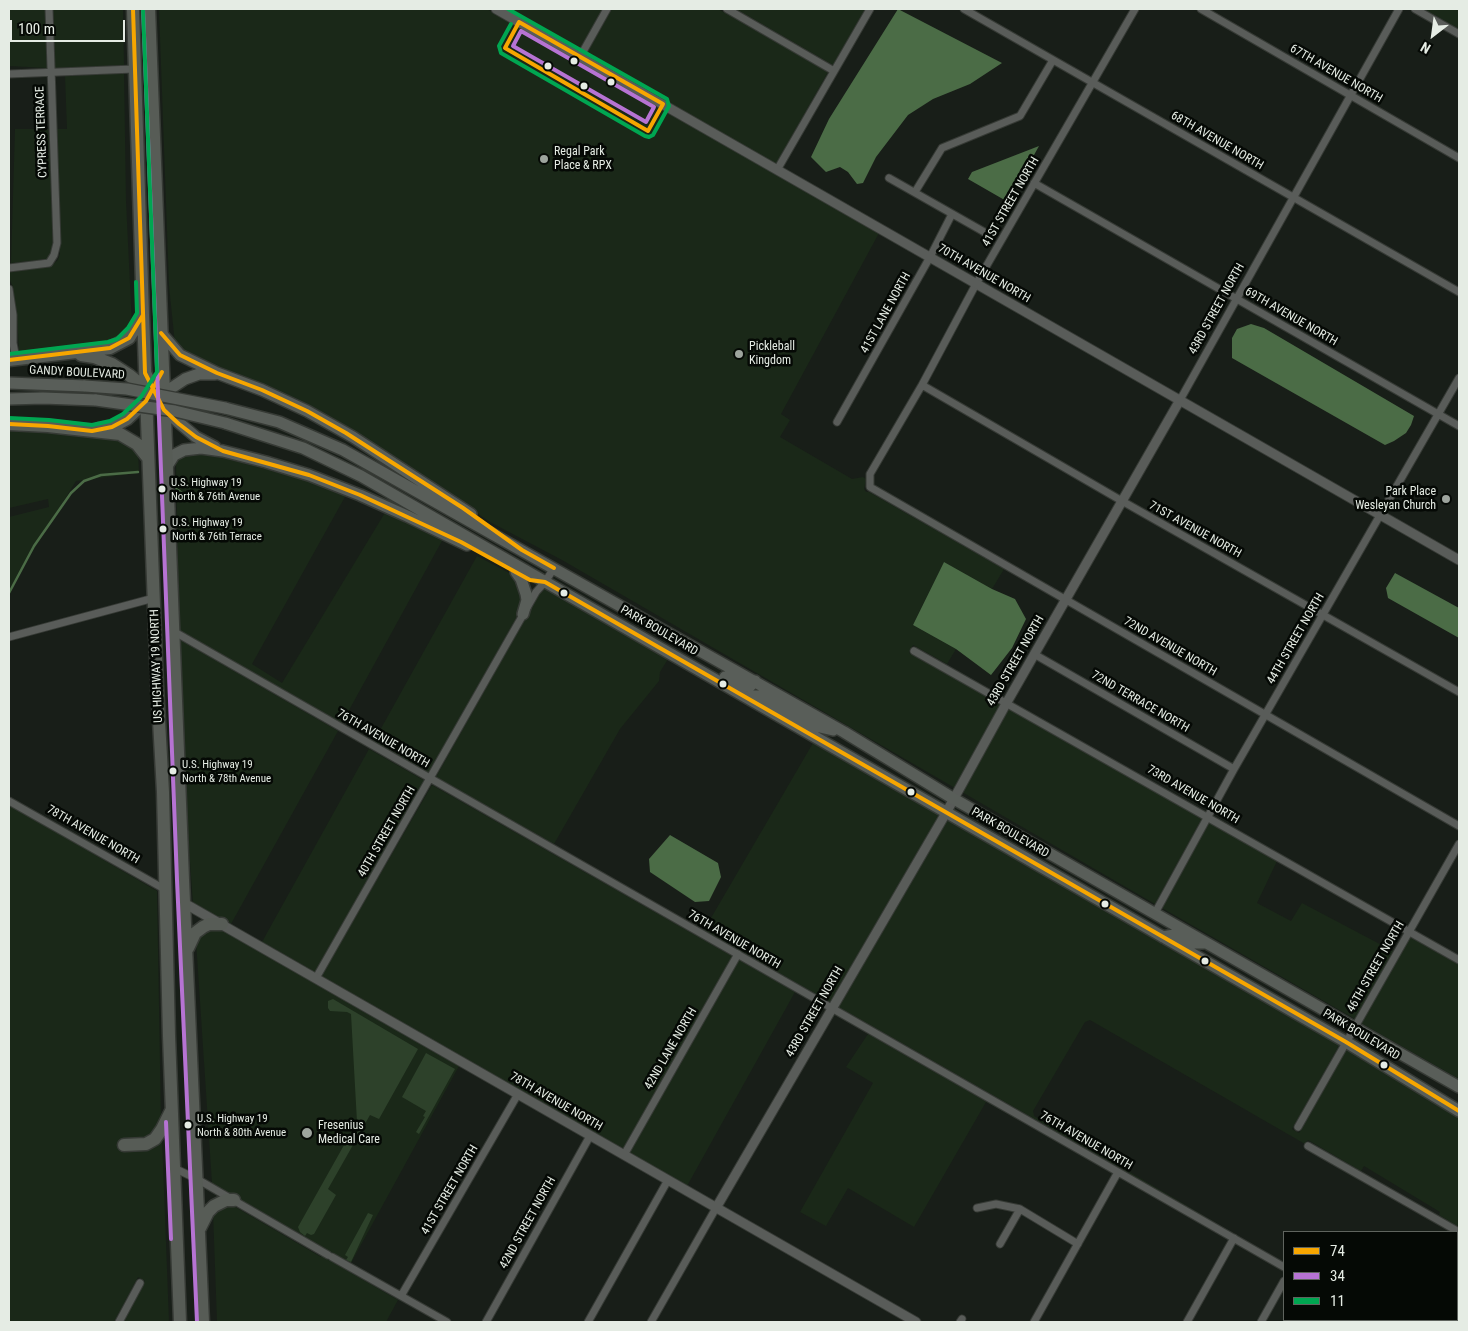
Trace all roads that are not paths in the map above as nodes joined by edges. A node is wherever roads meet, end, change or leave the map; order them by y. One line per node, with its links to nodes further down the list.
1 (49, 9): 20 (street, CYPRESS TERRACE)
2 (133, 9): 13 (highway, US HIGHWAY 19 NORTH)
3 (149, 9): 19 (highway)
4 (496, 9): 15 (street, 70TH AVENUE NORTH)
5 (607, 9): 15 (street)
6 (727, 9): 18 (street)
7 (870, 9): 18 (street)
8 (964, 9): 16 (street, 68TH AVENUE NORTH)
9 (1135, 9): 22 (street, 41ST STREET NORTH)
10 (1201, 9): 23 (street, 67TH AVENUE NORTH)
11 (1399, 9): 23 (street, 43RD STREET NORTH)
12 (1415, 9): 14 (street)
13 (133, 32): 17 (highway, US HIGHWAY 19 NORTH); 19 (highway)
14 (1459, 34)
15 (580, 57): 26 (street, 70TH AVENUE NORTH)
16 (1053, 60): 22 (street, 68TH AVENUE NORTH); 29 (street)
17 (134, 69): 20 (street); 24 (highway); 39 (highway, US HIGHWAY 19 NORTH)
18 (834, 71): 26 (street)
19 (150, 72): 24 (highway)
20 (52, 73): 21 (street); 34 (street, CYPRESS TERRACE)
21 (9, 74)
22 (1092, 82): 28 (street, 41ST STREET NORTH); 30 (street, 68TH AVENUE NORTH)
23 (1350, 95): 25 (street, 67TH AVENUE NORTH); 30 (street, 43RD STREET NORTH)
24 (152, 98): 40 (highway)
25 (1459, 158)
26 (777, 170): 33 (street, 70TH AVENUE NORTH)
27 (889, 178): 29 (street)
28 (1034, 183): 35 (street, 41ST STREET NORTH); 38 (street, 69TH AVENUE NORTH)
29 (915, 192): 31 (street)
30 (1293, 197): 37 (street, 68TH AVENUE NORTH); 38 (street, 43RD STREET NORTH)
31 (952, 214): 32 (street); 33 (street, 41ST LANE NORTH)
32 (986, 233)
33 (930, 257): 35 (street, 70TH AVENUE NORTH); 51 (street, 41ST LANE NORTH)
34 (9, 268)
35 (976, 284): 46 (street, 41ST STREET NORTH); 49 (street, 70TH AVENUE NORTH)
36 (9, 289): 42 (street)
37 (1459, 292)
38 (1237, 299): 49 (street, 43RD STREET NORTH); 50 (street, 69TH AVENUE NORTH)
39 (143, 315): 41 (highway); 47 (highway, US HIGHWAY 19 NORTH)
40 (161, 333): 43 (main road); 47 (highway)
41 (69, 353): 42 (highway); 47 (highway)
42 (12, 360)
43 (217, 374): 47 (main road); 61 (main road)
44 (1459, 378): 50 (street, 44TH STREET NORTH)
45 (9, 383): 61 (main road, GANDY BOULEVARD, bridge)
46 (922, 385): 58 (street, 41ST STREET NORTH); 59 (street, 71ST AVENUE NORTH)
47 (154, 398): 54 (highway); 55 (main road); 56 (highway, US HIGHWAY 19 NORTH); 57 (highway, US HIGHWAY 19 NORTH)
48 (9, 399): 65 (main road, GANDY BOULEVARD, bridge)
49 (1180, 400): 59 (street, 43RD STREET NORTH); 60 (street, 70TH AVENUE NORTH)
50 (1439, 415): 53 (street, 69TH AVENUE NORTH); 60 (street, 44TH STREET NORTH)
51 (837, 422)
52 (9, 424): 54 (highway)
53 (1459, 426)
54 (92, 431): 56 (highway)
55 (223, 451): 57 (main road); 64 (main road)
56 (148, 458): 66 (highway, US HIGHWAY 19 NORTH)
57 (167, 466): 70 (highway, US HIGHWAY 19 NORTH)
58 (870, 488): 67 (street, 72ND AVENUE NORTH)
59 (1122, 502): 67 (street, 43RD STREET NORTH); 69 (street, 71ST AVENUE NORTH)
60 (1380, 515): 62 (street, 70TH AVENUE NORTH); 69 (street, 44TH STREET NORTH)
61 (522, 550): 63 (main road, GANDY BOULEVARD)
62 (1459, 560)
63 (554, 568): 65 (street, 40TH STREET NORTH); 75 (main road, PARK BOULEVARD)
64 (516, 572): 65 (main road); 68 (main road)
65 (545, 582): 68 (street, 40TH STREET NORTH); 71 (main road, PARK BOULEVARD)
66 (154, 598): 72 (street); 83 (highway, US HIGHWAY 19 NORTH)
67 (1065, 600): 74 (street, 43RD STREET NORTH); 79 (street, 72ND AVENUE NORTH)
68 (523, 614): 82 (street, 40TH STREET NORTH)
69 (1324, 615): 76 (street, 71ST AVENUE NORTH); 79 (street, 44TH STREET NORTH)
70 (174, 631): 82 (street, 76TH AVENUE NORTH); 91 (highway, US HIGHWAY 19 NORTH)
71 (634, 634): 75 (main road); 77 (main road, PARK BOULEVARD)
72 (9, 637)
73 (914, 651): 78 (street, 73RD AVENUE NORTH)
74 (1034, 654): 78 (street, 43RD STREET NORTH); 81 (street, 72ND TERRACE NORTH)
75 (755, 681): 80 (main road, PARK BOULEVARD)
76 (1459, 692)
77 (749, 699): 80 (main road); 86 (main road, PARK BOULEVARD)
78 (1007, 702): 84 (street, 43RD STREET NORTH); 87 (street, 73RD AVENUE NORTH)
79 (1266, 714): 81 (street, 44TH STREET NORTH); 88 (street, 72ND AVENUE NORTH)
80 (844, 732): 84 (main road, PARK BOULEVARD)
81 (1234, 769): 87 (street, 44TH STREET NORTH)
82 (431, 779): 100 (street, 76TH AVENUE NORTH); 102 (street, 40TH STREET NORTH)
83 (163, 792): 90 (highway, US HIGHWAY 19 NORTH); 91 (highway)
84 (954, 799): 86 (street, 43RD STREET NORTH); 93 (main road, PARK BOULEVARD)
85 (9, 801): 90 (street, 78TH AVENUE NORTH)
86 (946, 813): 92 (main road, PARK BOULEVARD); 103 (street, 43RD STREET NORTH)
87 (1208, 816): 93 (street, 44TH STREET NORTH); 95 (street, 73RD AVENUE NORTH)
88 (1459, 826)
89 (1459, 844): 95 (street, 46TH STREET NORTH)
90 (166, 890): 96 (highway); 108 (highway, US HIGHWAY 19 NORTH)
91 (184, 903): 94 (street, 78TH AVENUE NORTH); 96 (highway, US HIGHWAY 19 NORTH)
92 (1112, 908): 93 (main road); 97 (main road, PARK BOULEVARD)
93 (1155, 913): 98 (main road, PARK BOULEVARD)
94 (222, 924): 99 (highway); 102 (street, 78TH AVENUE NORTH)
95 (1409, 932): 101 (street, 73RD AVENUE NORTH); 104 (street, 46TH STREET NORTH)
96 (186, 936): 99 (highway, US HIGHWAY 19 NORTH)
97 (1163, 937): 98 (main road); 105 (main road, PARK BOULEVARD)
98 (1207, 942): 104 (main road, PARK BOULEVARD)
99 (186, 950): 117 (highway, US HIGHWAY 19 NORTH)
100 (738, 954): 103 (street, 76TH AVENUE NORTH); 114 (street, 42ND LANE NORTH)
101 (1459, 960)
102 (316, 978): 107 (street, 78TH AVENUE NORTH)
103 (831, 1008): 116 (street, 76TH AVENUE NORTH); 120 (street, 43RD STREET NORTH)
104 (1355, 1026): 105 (street, 46TH STREET NORTH); 106 (main road, PARK BOULEVARD)
105 (1346, 1042): 109 (main road, PARK BOULEVARD); 110 (street, 46TH STREET NORTH)
106 (1459, 1087)
107 (518, 1094): 111 (street, 78TH AVENUE NORTH); 132 (street, 41ST STREET NORTH)
108 (172, 1108): 112 (highway); 115 (highway, US HIGHWAY 19 NORTH)
109 (1459, 1111)
110 (1298, 1127)
111 (590, 1136): 114 (street, 78TH AVENUE NORTH); 138 (street, 42ND STREET NORTH)
112 (124, 1145)
113 (1308, 1146): 124 (street)
114 (624, 1155): 118 (street, 78TH AVENUE NORTH)
115 (174, 1168): 117 (street); 131 (highway, US HIGHWAY 19 NORTH)
116 (1118, 1172): 125 (street, 76TH AVENUE NORTH); 127 (street)
117 (197, 1179): 119 (street); 123 (highway, US HIGHWAY 19 NORTH)
118 (668, 1180): 120 (street, 78TH AVENUE NORTH); 139 (street)
119 (234, 1200): 123 (highway); 132 (street)
120 (716, 1208): 140 (street, 43RD STREET NORTH); 141 (street, 78TH AVENUE NORTH)
121 (977, 1208): 122 (street)
122 (1020, 1209): 126 (street); 127 (street)
123 (199, 1230): 136 (highway, US HIGHWAY 19 NORTH)
124 (1457, 1231)
125 (1234, 1238): 128 (street, 76TH AVENUE NORTH); 143 (street)
126 (1000, 1244)
127 (1078, 1244): 142 (street)
128 (1283, 1266)
129 (140, 1283): 133 (street)
130 (1283, 1284): 144 (street)
131 (179, 1290): 134 (highway, US HIGHWAY 19 NORTH); 135 (highway)
132 (401, 1296): 137 (street)
133 (119, 1322)
134 (180, 1322)
135 (188, 1322)
136 (203, 1322)
137 (446, 1322)
138 (486, 1322)
139 (588, 1322)
140 (651, 1322)
141 (916, 1322)
142 (1034, 1322)
143 (1187, 1322)
144 (1261, 1322)

